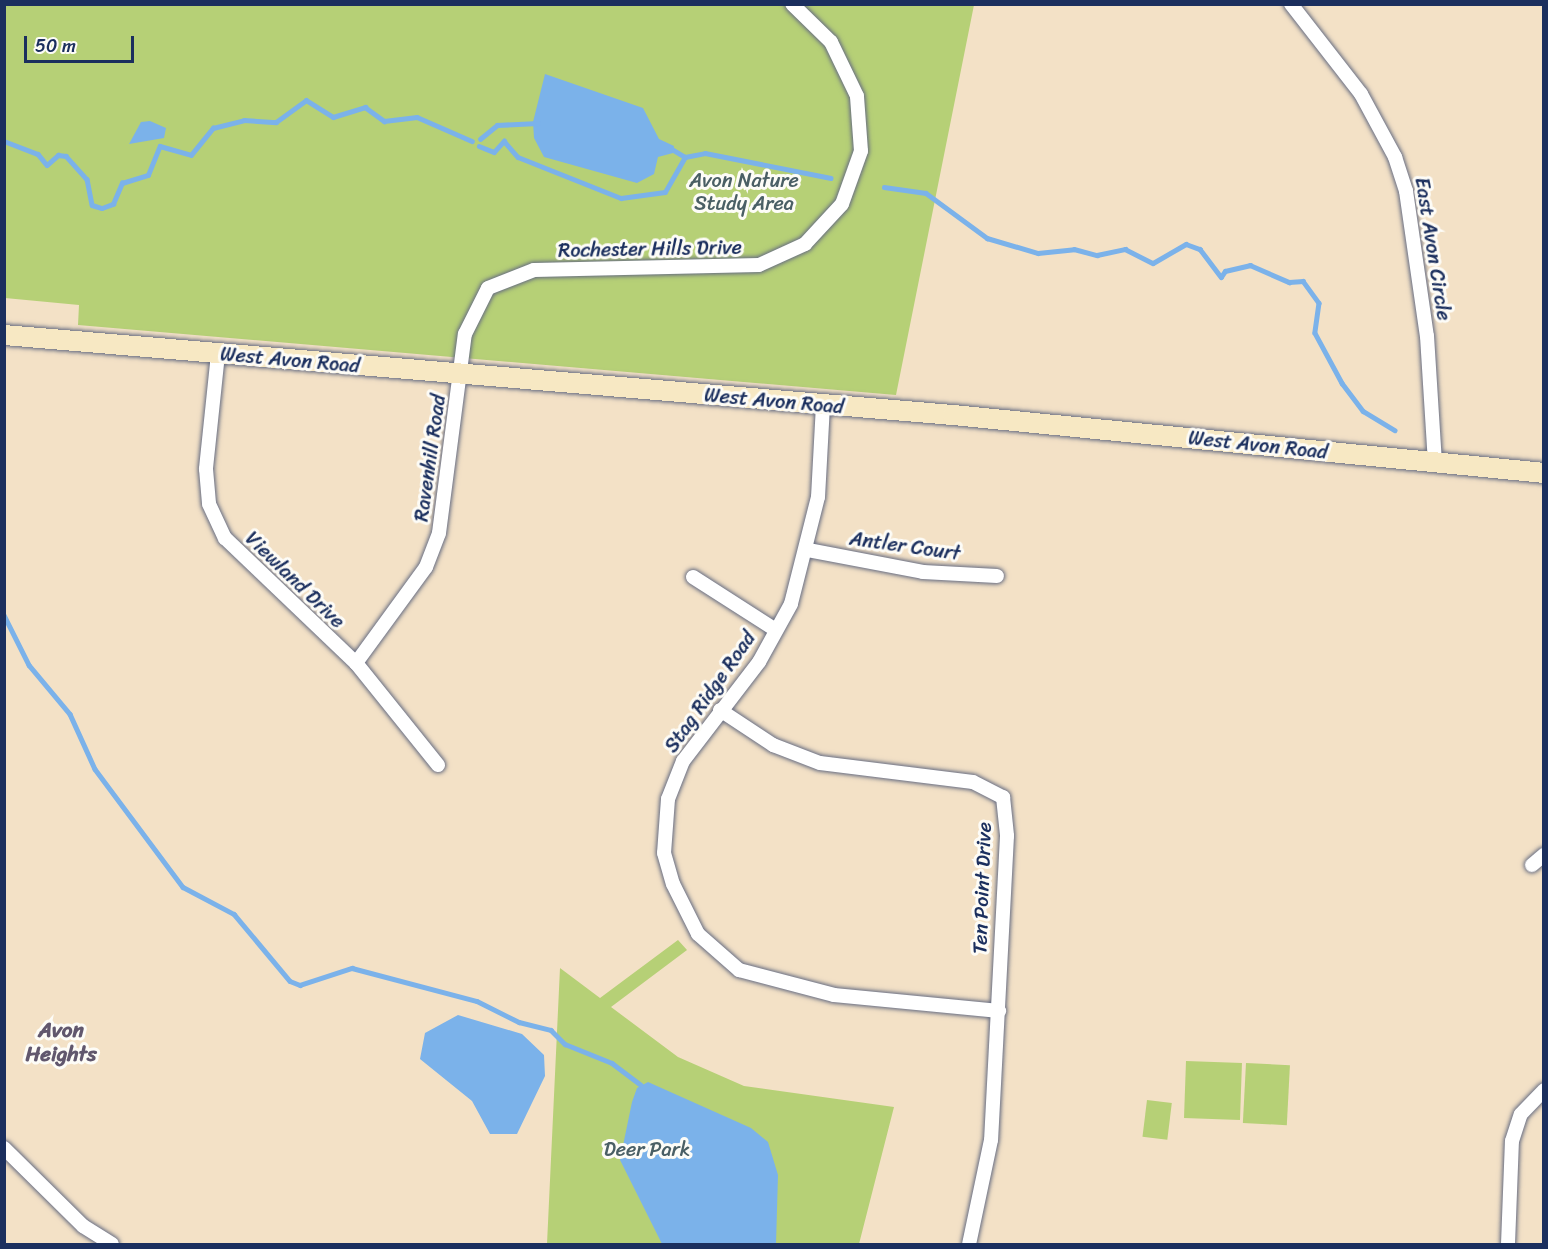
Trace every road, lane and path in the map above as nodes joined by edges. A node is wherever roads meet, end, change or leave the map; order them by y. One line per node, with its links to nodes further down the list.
1 (792, 4): 5 (street, Rochester Hills Drive)
2 (1291, 4): 7 (street, East Avon Circle)
3 (4, 335): 4 (street, West Avon Road)
4 (218, 354): 5 (street, West Avon Road); 13 (street, Viewland Drive)
5 (461, 376): 6 (street, West Avon Road); 13 (street, Ravenhill Road)
6 (823, 405): 7 (street, West Avon Road); 9 (street, Stag Ridge Road)
7 (1435, 462): 8 (street, West Avon Road)
8 (1544, 473)
9 (808, 550): 10 (street, Antler Court); 12 (street, Stag Ridge Road)
10 (997, 576)
11 (693, 577): 12 (street)
12 (777, 630): 14 (street, Stag Ridge Road)
13 (356, 663): 15 (street, Viewland Drive)
14 (720, 710): 18 (street, Ten Point Drive); 18 (street, Stag Ridge Road)
15 (438, 765)
16 (1544, 855): 17 (street)
17 (1532, 865)
18 (999, 1011): 22 (street, Ten Point Drive)
19 (1544, 1090): 23 (street)
20 (4, 1148): 21 (street)
21 (112, 1245)
22 (969, 1245)
23 (1508, 1245)

